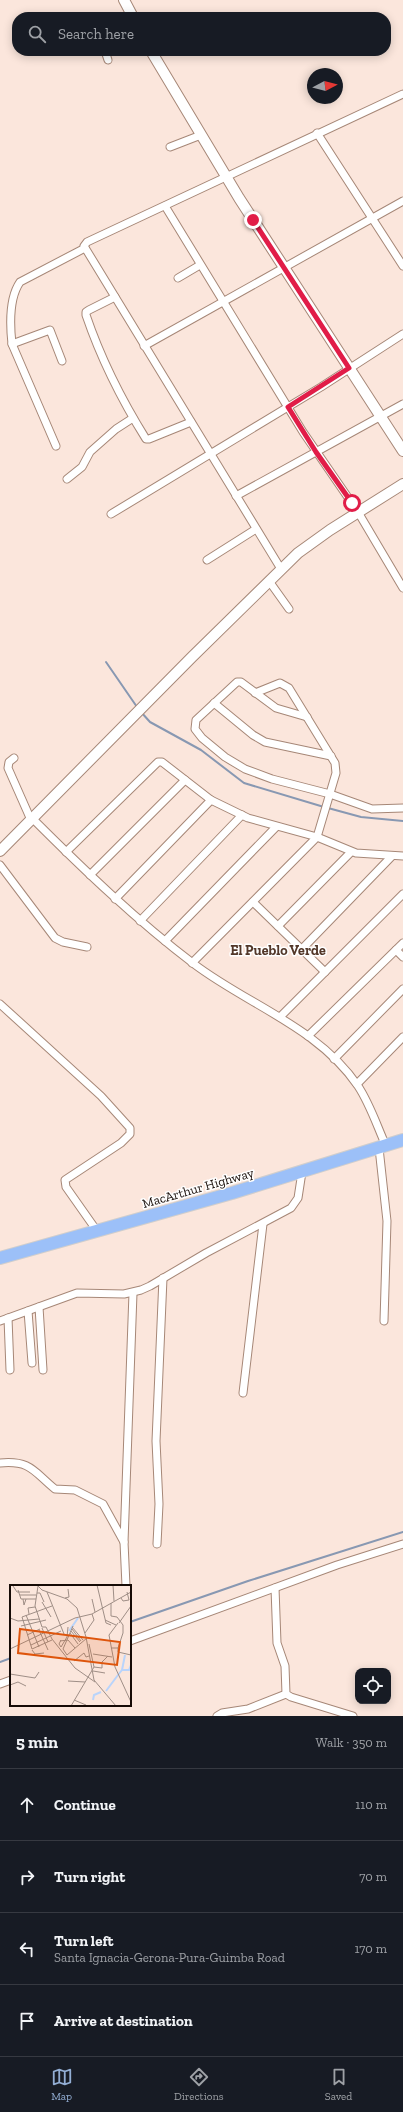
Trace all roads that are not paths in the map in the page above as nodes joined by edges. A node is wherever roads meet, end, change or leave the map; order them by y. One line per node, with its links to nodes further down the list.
1 (124, 0): 2 (main road)
2 (130, 12)
3 (107, 56): 5 (street)
4 (154, 56): 8 (main road)
5 (108, 60)
6 (403, 94): 7 (street)
7 (317, 133): 10 (street); 13 (street)
8 (201, 136): 9 (street); 10 (main road)
9 (170, 147)
10 (226, 177): 12 (street); 17 (main road)
11 (403, 201): 13 (street)
12 (165, 206): 14 (street); 15 (street)
13 (371, 219): 16 (street); 17 (street)
14 (85, 248): 19 (street); 22 (street)
15 (200, 265): 18 (street); 20 (street)
16 (403, 266)
17 (284, 268): 20 (street); 25 (main road)
18 (178, 278)
19 (115, 297): 23 (street); 29 (street)
20 (223, 304): 23 (street); 27 (street)
21 (403, 334): 25 (street)
22 (12, 344): 24 (street); 31 (street)
23 (144, 346): 30 (street)
24 (62, 361)
25 (349, 368): 27 (street); 28 (main road)
26 (403, 404): 28 (street)
27 (288, 407): 33 (street); 34 (street)
28 (382, 416): 32 (main road); 33 (street)
29 (133, 418): 30 (street); 35 (street)
30 (191, 422): 34 (street)
31 (56, 446)
32 (403, 451)
33 (316, 452): 37 (street); 38 (street)
34 (210, 453): 37 (street); 39 (street)
35 (67, 479)
36 (403, 484): 38 (main road)
37 (236, 496): 40 (street)
38 (358, 512): 42 (main road); 44 (street)
39 (111, 514)
40 (256, 528): 41 (street); 42 (street)
41 (207, 560)
42 (281, 569): 43 (main road)
43 (269, 581): 45 (street); 56 (main road)
44 (403, 588)
45 (289, 609)
46 (255, 693): 47 (street); 48 (street); 48 (street)
47 (214, 703): 49 (street); 52 (street)
48 (307, 717): 49 (street)
49 (331, 756): 52 (street)
50 (14, 758): 56 (street)
51 (185, 780): 53 (street); 60 (street); 65 (street)
52 (329, 797): 54 (street); 58 (street)
53 (211, 800): 55 (street); 67 (street)
54 (403, 808)
55 (242, 815): 57 (street); 69 (street)
56 (32, 819): 59 (main road); 60 (street)
57 (276, 827): 58 (street); 71 (street)
58 (317, 837): 61 (street); 68 (street)
59 (0, 851)
60 (66, 852): 65 (street)
61 (351, 852): 62 (street); 70 (street)
62 (392, 856): 63 (street); 74 (street)
63 (403, 856)
64 (0, 865): 73 (street)
65 (90, 875): 67 (street)
66 (403, 894): 78 (street)
67 (115, 899): 69 (street)
68 (253, 902): 70 (street); 77 (street)
69 (140, 921): 71 (street)
70 (278, 926): 74 (street)
71 (165, 941): 77 (street)
72 (403, 943): 75 (street)
73 (87, 947)
74 (301, 950): 78 (street)
75 (396, 950): 76 (street); 82 (street)
76 (403, 957)
77 (192, 963): 81 (street)
78 (324, 972): 81 (street)
79 (403, 989): 84 (street)
80 (0, 1004): 90 (street)
81 (280, 1017): 82 (street)
82 (308, 1036): 84 (street)
83 (403, 1037): 85 (street)
84 (334, 1059): 85 (street)
85 (356, 1084): 87 (street)
86 (403, 1140): 87 (highway, MacArthur Highway)
87 (382, 1147): 88 (highway, MacArthur Highway); 98 (street)
88 (302, 1172): 89 (street); 90 (highway, MacArthur Highway)
89 (264, 1224): 92 (street); 102 (street)
90 (97, 1231): 91 (highway, MacArthur Highway)
91 (0, 1258)
92 (163, 1278): 93 (street); 105 (street)
93 (133, 1293): 94 (street); 104 (street)
94 (39, 1307): 95 (street); 101 (street)
95 (28, 1311): 96 (street); 99 (street)
96 (8, 1318): 97 (street); 100 (street)
97 (0, 1321)
98 (384, 1321)
99 (32, 1363)
100 (10, 1370)
101 (43, 1370)
102 (243, 1393)
103 (0, 1463): 104 (street)
104 (124, 1542): 107 (street)
105 (157, 1544)
106 (403, 1544): 108 (street)
107 (126, 1585)
108 (275, 1588): 109 (street); 112 (street)
109 (131, 1641)
110 (10, 1680): 111 (street)
111 (0, 1684)
112 (286, 1694): 113 (street); 114 (street)
113 (217, 1716)
114 (353, 1716)

